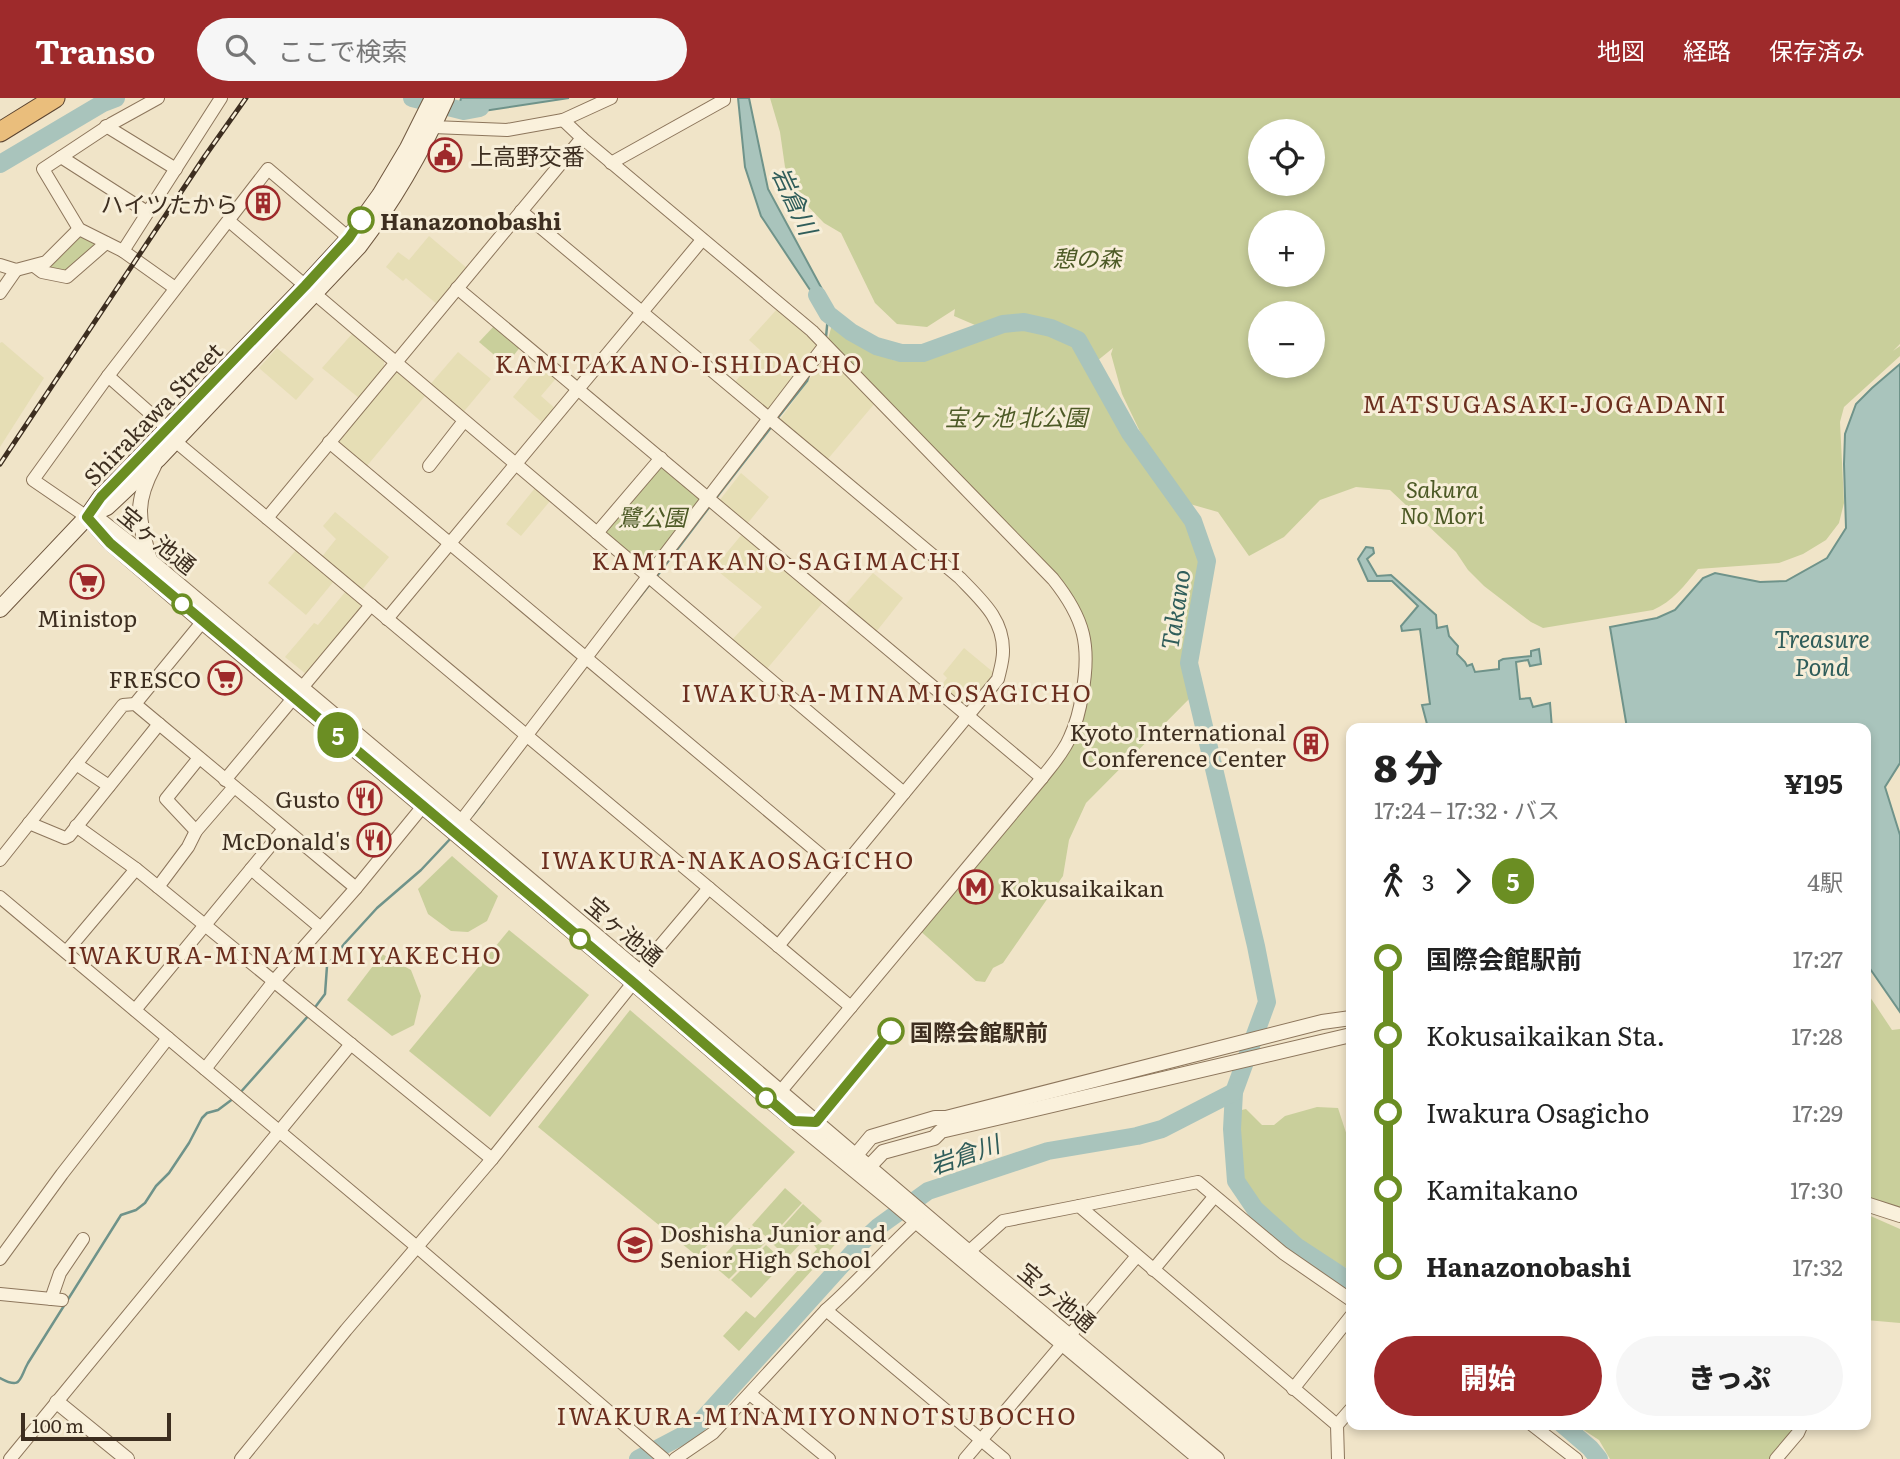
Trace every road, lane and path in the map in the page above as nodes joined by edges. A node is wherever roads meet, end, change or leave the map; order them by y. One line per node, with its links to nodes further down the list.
1 (55, 98): 11 (highway)
2 (158, 98): 10 (street)
3 (221, 98): 15 (street)
4 (433, 98): 8 (main road, Shirakawa Street)
5 (446, 98): 8 (main road, Shirakawa Street)
6 (611, 98): 9 (street)
7 (724, 98): 14 (street)
8 (432, 120): 9 (street); 21 (main road, Shirakawa Street)
9 (563, 120): 12 (street)
10 (106, 126): 13 (street); 15 (street)
11 (0, 132)
12 (582, 138): 14 (street); 16 (street)
13 (61, 157): 17 (street); 19 (street)
14 (611, 163): 20 (street)
15 (176, 169): 17 (street)
16 (521, 211): 28 (street); 31 (street)
17 (147, 212): 23 (street)
18 (229, 221): 21 (street); 27 (street); 29 (street)
19 (79, 229): 22 (street); 25 (street)
20 (702, 240): 31 (street); 32 (street)
21 (354, 242): 29 (main road, Shirakawa Street)
22 (106, 243): 23 (street); 25 (street)
23 (123, 251): 27 (street)
24 (0, 265): 26 (street)
25 (34, 266): 26 (street)
26 (16, 270): 30 (street)
27 (175, 288): 34 (street)
28 (457, 288): 33 (street); 35 (street)
29 (310, 290): 33 (street); 38 (main road, Shirakawa Street)
30 (0, 293)
31 (643, 311): 35 (street); 36 (street)
32 (825, 345): 36 (street); 63 (street)
33 (396, 362): 37 (street); 39 (street)
34 (108, 376): 38 (street); 45 (street)
35 (578, 389): 40 (street); 42 (street)
36 (769, 419): 44 (street); 58 (street)
37 (464, 421): 42 (street); 43 (street)
38 (172, 435): 41 (main road, Shirakawa Street); 45 (main road, Shirakawa Street); 46 (street)
39 (330, 442): 46 (street); 48 (street)
40 (661, 458): 44 (street); 47 (street)
41 (158, 459): 45 (main road, Shirakawa Street); 49 (street)
42 (516, 464): 47 (street); 48 (street)
43 (429, 466)
44 (708, 498): 50 (street); 58 (street)
45 (87, 517): 49 (street, 宝ヶ池通); 52 (main road); 53 (street, 宝ヶ池通)
46 (267, 518): 51 (street)
47 (597, 533): 50 (street)
48 (450, 544): 54 (street); 55 (street)
49 (150, 560): 53 (street, 宝ヶ池通)
50 (648, 576): 55 (street); 66 (street)
51 (371, 605): 54 (street); 56 (street)
52 (0, 609)
53 (206, 617): 56 (street, 宝ヶ池通); 57 (street)
54 (387, 619): 60 (street)
55 (586, 658): 60 (street); 76 (street)
56 (298, 692): 64 (street); 67 (street, 宝ヶ池通)
57 (135, 704): 59 (street); 62 (street)
58 (968, 715): 63 (street); 66 (street)
59 (159, 724): 61 (street); 65 (street)
60 (526, 736): 70 (street); 79 (street)
61 (199, 758): 64 (street); 72 (street)
62 (76, 764): 65 (street); 68 (street)
63 (1042, 778): 87 (street)
64 (230, 783): 71 (street); 72 (street)
65 (108, 786): 69 (street)
66 (904, 793): 76 (street)
67 (427, 801): 70 (street, 宝ヶ池通); 78 (street)
68 (29, 823): 69 (street); 73 (street)
69 (76, 826): 74 (street)
70 (457, 827): 85 (street, 宝ヶ池通)
71 (284, 829): 75 (street); 78 (street)
72 (196, 831): 77 (street)
73 (0, 860)
74 (136, 869): 77 (street); 84 (street)
75 (251, 869): 81 (street); 82 (street)
76 (840, 871): 83 (street)
77 (158, 887): 81 (street)
78 (356, 888): 82 (street)
79 (709, 888): 83 (street); 85 (street)
80 (0, 897): 84 (street)
81 (205, 925): 86 (street); 88 (street)
82 (321, 928): 86 (street)
83 (778, 946): 87 (street)
84 (66, 952): 88 (street)
85 (637, 978): 94 (street, 宝ヶ池通); 96 (street)
86 (274, 981): 92 (street); 93 (street)
87 (851, 1007): 94 (street)
88 (135, 1010): 91 (street)
89 (1346, 1019): 97 (street)
90 (1346, 1036): 98 (street)
91 (168, 1038): 93 (street); 108 (street)
92 (351, 1044): 95 (street); 96 (street)
93 (205, 1069): 95 (street)
94 (776, 1097): 97 (street, 宝ヶ池通)
95 (280, 1131): 105 (street); 117 (street)
96 (492, 1159): 105 (street)
97 (851, 1160): 98 (street, 宝ヶ池通)
98 (865, 1171): 103 (street, 宝ヶ池通)
99 (1214, 1197): 101 (street); 109 (street); 111 (street)
100 (1871, 1205): 102 (street)
101 (1079, 1206): 106 (street); 107 (street)
102 (1900, 1215)
103 (917, 1217): 106 (street, 宝ヶ池通); 112 (street)
104 (83, 1239): 110 (street)
105 (417, 1247): 125 (street); 126 (street)
106 (965, 1255): 114 (street, 宝ヶ池通)
107 (1137, 1256): 109 (street); 114 (street)
108 (0, 1259)
109 (1153, 1270): 115 (street)
110 (0, 1294)
111 (1346, 1297)
112 (826, 1310): 116 (street); 122 (street)
113 (1346, 1323): 115 (street)
114 (1066, 1341): 122 (street); 131 (street, 宝ヶ池通); 132 (street, 宝ヶ池通)
115 (1293, 1389): 119 (street)
116 (750, 1394): 127 (street); 128 (street)
117 (57, 1402): 123 (street); 124 (street)
118 (1346, 1415): 119 (street)
119 (1338, 1425): 133 (street)
120 (1539, 1430): 134 (street)
121 (1799, 1430): 135 (street)
122 (981, 1440): 129 (street); 130 (street)
123 (123, 1458)
124 (10, 1459)
125 (241, 1459)
126 (664, 1459)
127 (675, 1459)
128 (829, 1459)
129 (965, 1459)
130 (1004, 1459)
131 (1200, 1459)
132 (1217, 1459)
133 (1338, 1459)
134 (1576, 1459)
135 (1776, 1459)

